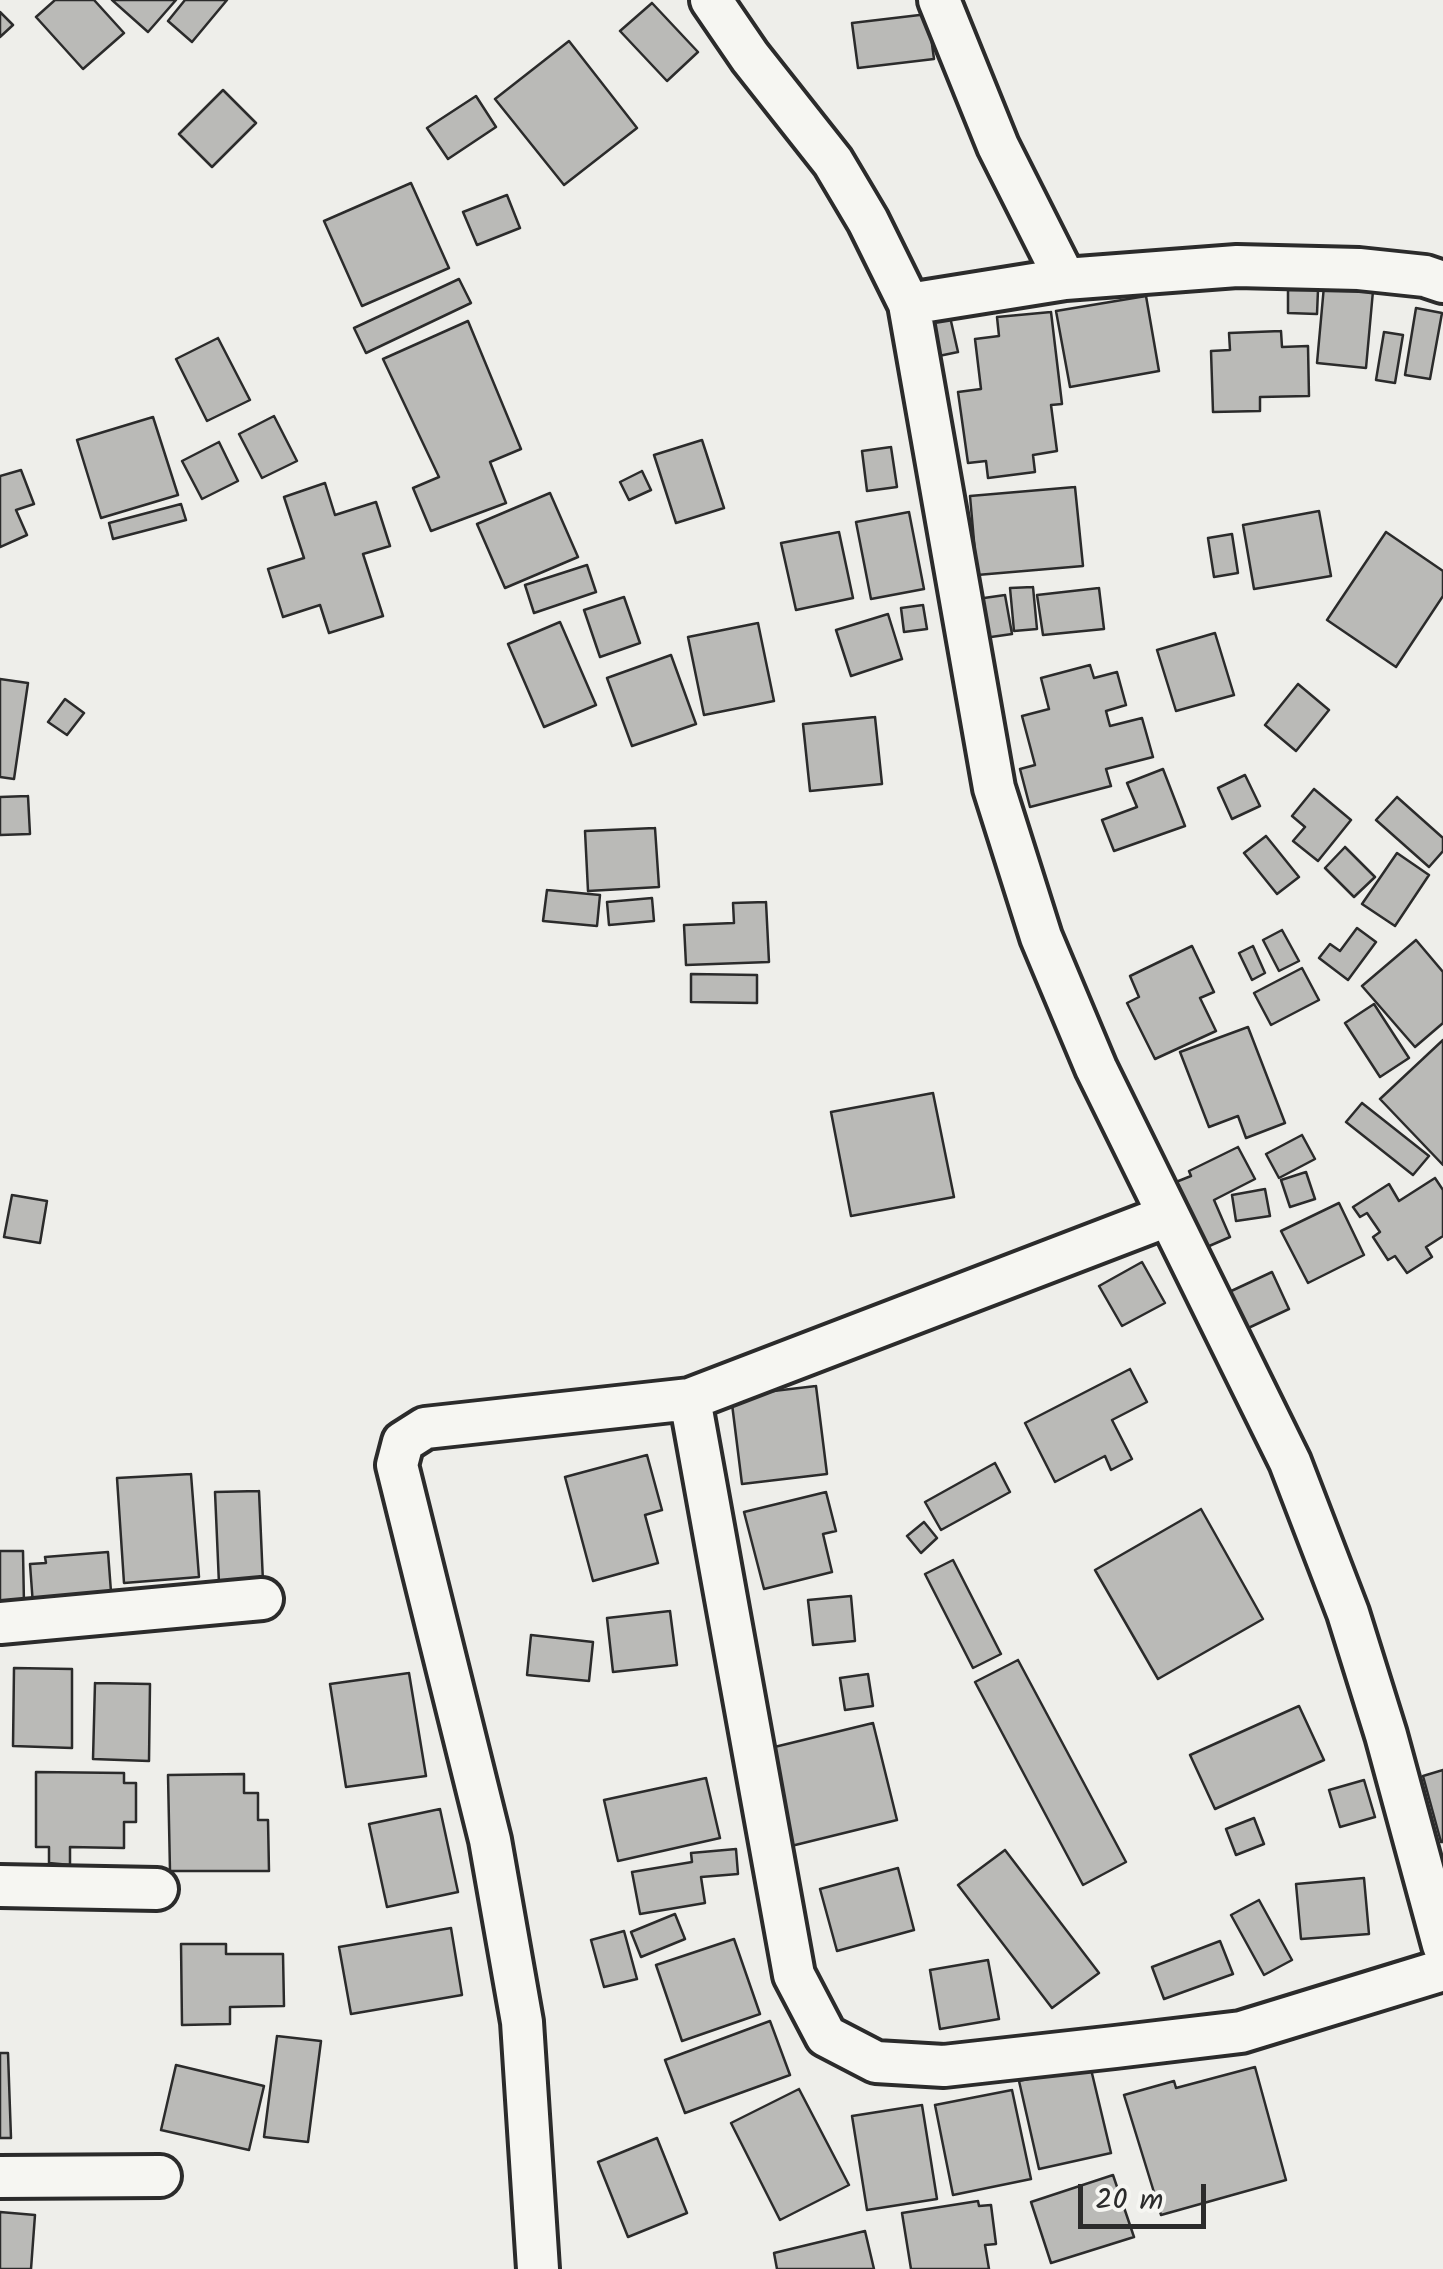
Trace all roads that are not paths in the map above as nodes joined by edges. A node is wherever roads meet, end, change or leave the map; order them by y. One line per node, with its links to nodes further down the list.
1 (712, 0): 5 (street)
2 (939, 0): 3 (street)
3 (1065, 280): 4 (street); 5 (street)
4 (1443, 282)
5 (909, 304): 6 (street)
6 (1167, 1216): 7 (street); 12 (street)
7 (690, 1399): 13 (street); 16 (street)
8 (262, 1599): 9 (street)
9 (0, 1623)
10 (0, 1886): 11 (street)
11 (157, 1889)
12 (1441, 1933)
13 (1443, 1970)
14 (160, 2176): 15 (street)
15 (0, 2177)
16 (538, 2269)

